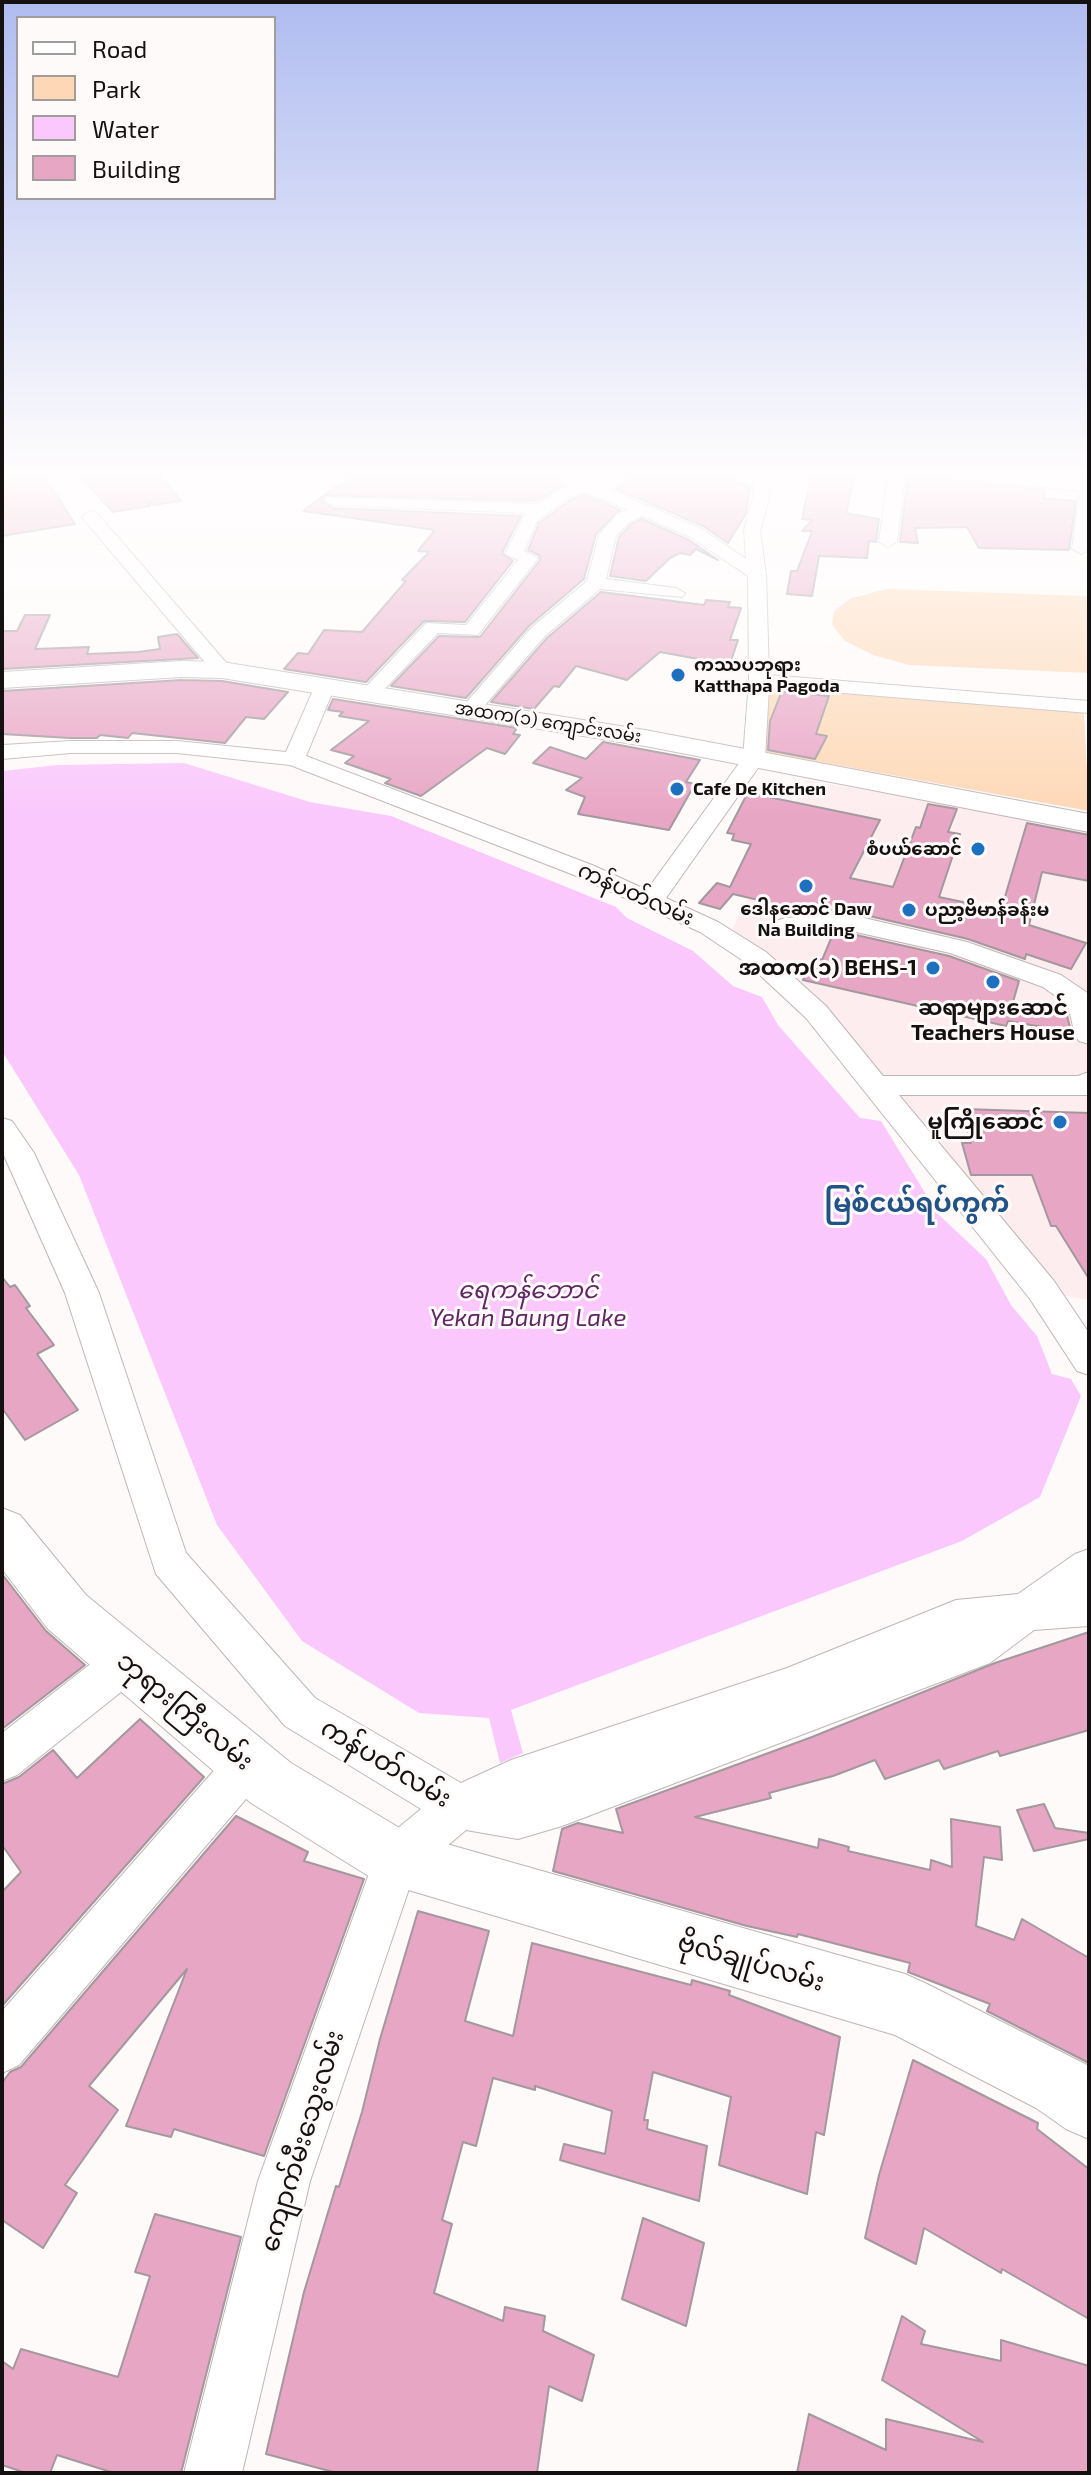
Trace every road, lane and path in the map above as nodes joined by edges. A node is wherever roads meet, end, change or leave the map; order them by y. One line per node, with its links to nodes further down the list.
1 (150, 586): 7 (street)
2 (507, 586): 11 (street)
3 (593, 586): 13 (street)
4 (616, 586): 6 (street)
5 (757, 586): 9 (street)
6 (676, 593)
7 (222, 670): 8 (main road, အထက(၁) ကျောင်းလမ်း); 10 (main road, အထက(၁) ကျောင်းလမ်း)
8 (2, 680)
9 (759, 680): 12 (street); 15 (street)
10 (325, 686): 11 (main road, အထက(၁) ကျောင်းလမ်း); 16 (street)
11 (370, 693): 13 (main road, အထက(၁) ကျောင်းလမ်း)
12 (1089, 707)
13 (471, 709): 15 (main road, အထက(၁) ကျောင်းလမ်း)
14 (2, 752): 16 (street, ကန်ပတ်လမ်း)
15 (754, 758): 17 (main road, အထက(၁) ကျောင်းလမ်း); 18 (street)
16 (294, 759): 18 (street, ကန်ပတ်လမ်း)
17 (1089, 823)
18 (651, 901): 22 (street, ကန်ပတ်လမ်း)
19 (785, 926): 20 (street)
20 (1089, 1035)
21 (1089, 1081): 22 (street)
22 (876, 1085): 24 (street, ကန်ပတ်လမ်း)
23 (2, 1128): 32 (street, ကန်ပတ်လမ်း)
24 (1089, 1361)
25 (3, 1534): 29 (main road, ဘုရားကြီးလမ်း)
26 (1089, 1566): 28 (street)
27 (1089, 1608): 28 (street)
28 (1026, 1612): 32 (street)
29 (126, 1662): 30 (street); 31 (main road, ဘုရားကြီးလမ်း)
30 (2, 1760)
31 (248, 1764): 33 (main road, ဘုရားကြီးလမ်း); 34 (street)
32 (459, 1807): 33 (street)
33 (396, 1859): 35 (main road, ဗိုလ်ချုပ်လမ်း); 36 (street, ကျောက်မီးသွေးလမ်း)
34 (2, 2048)
35 (1089, 2106)
36 (213, 2473)

